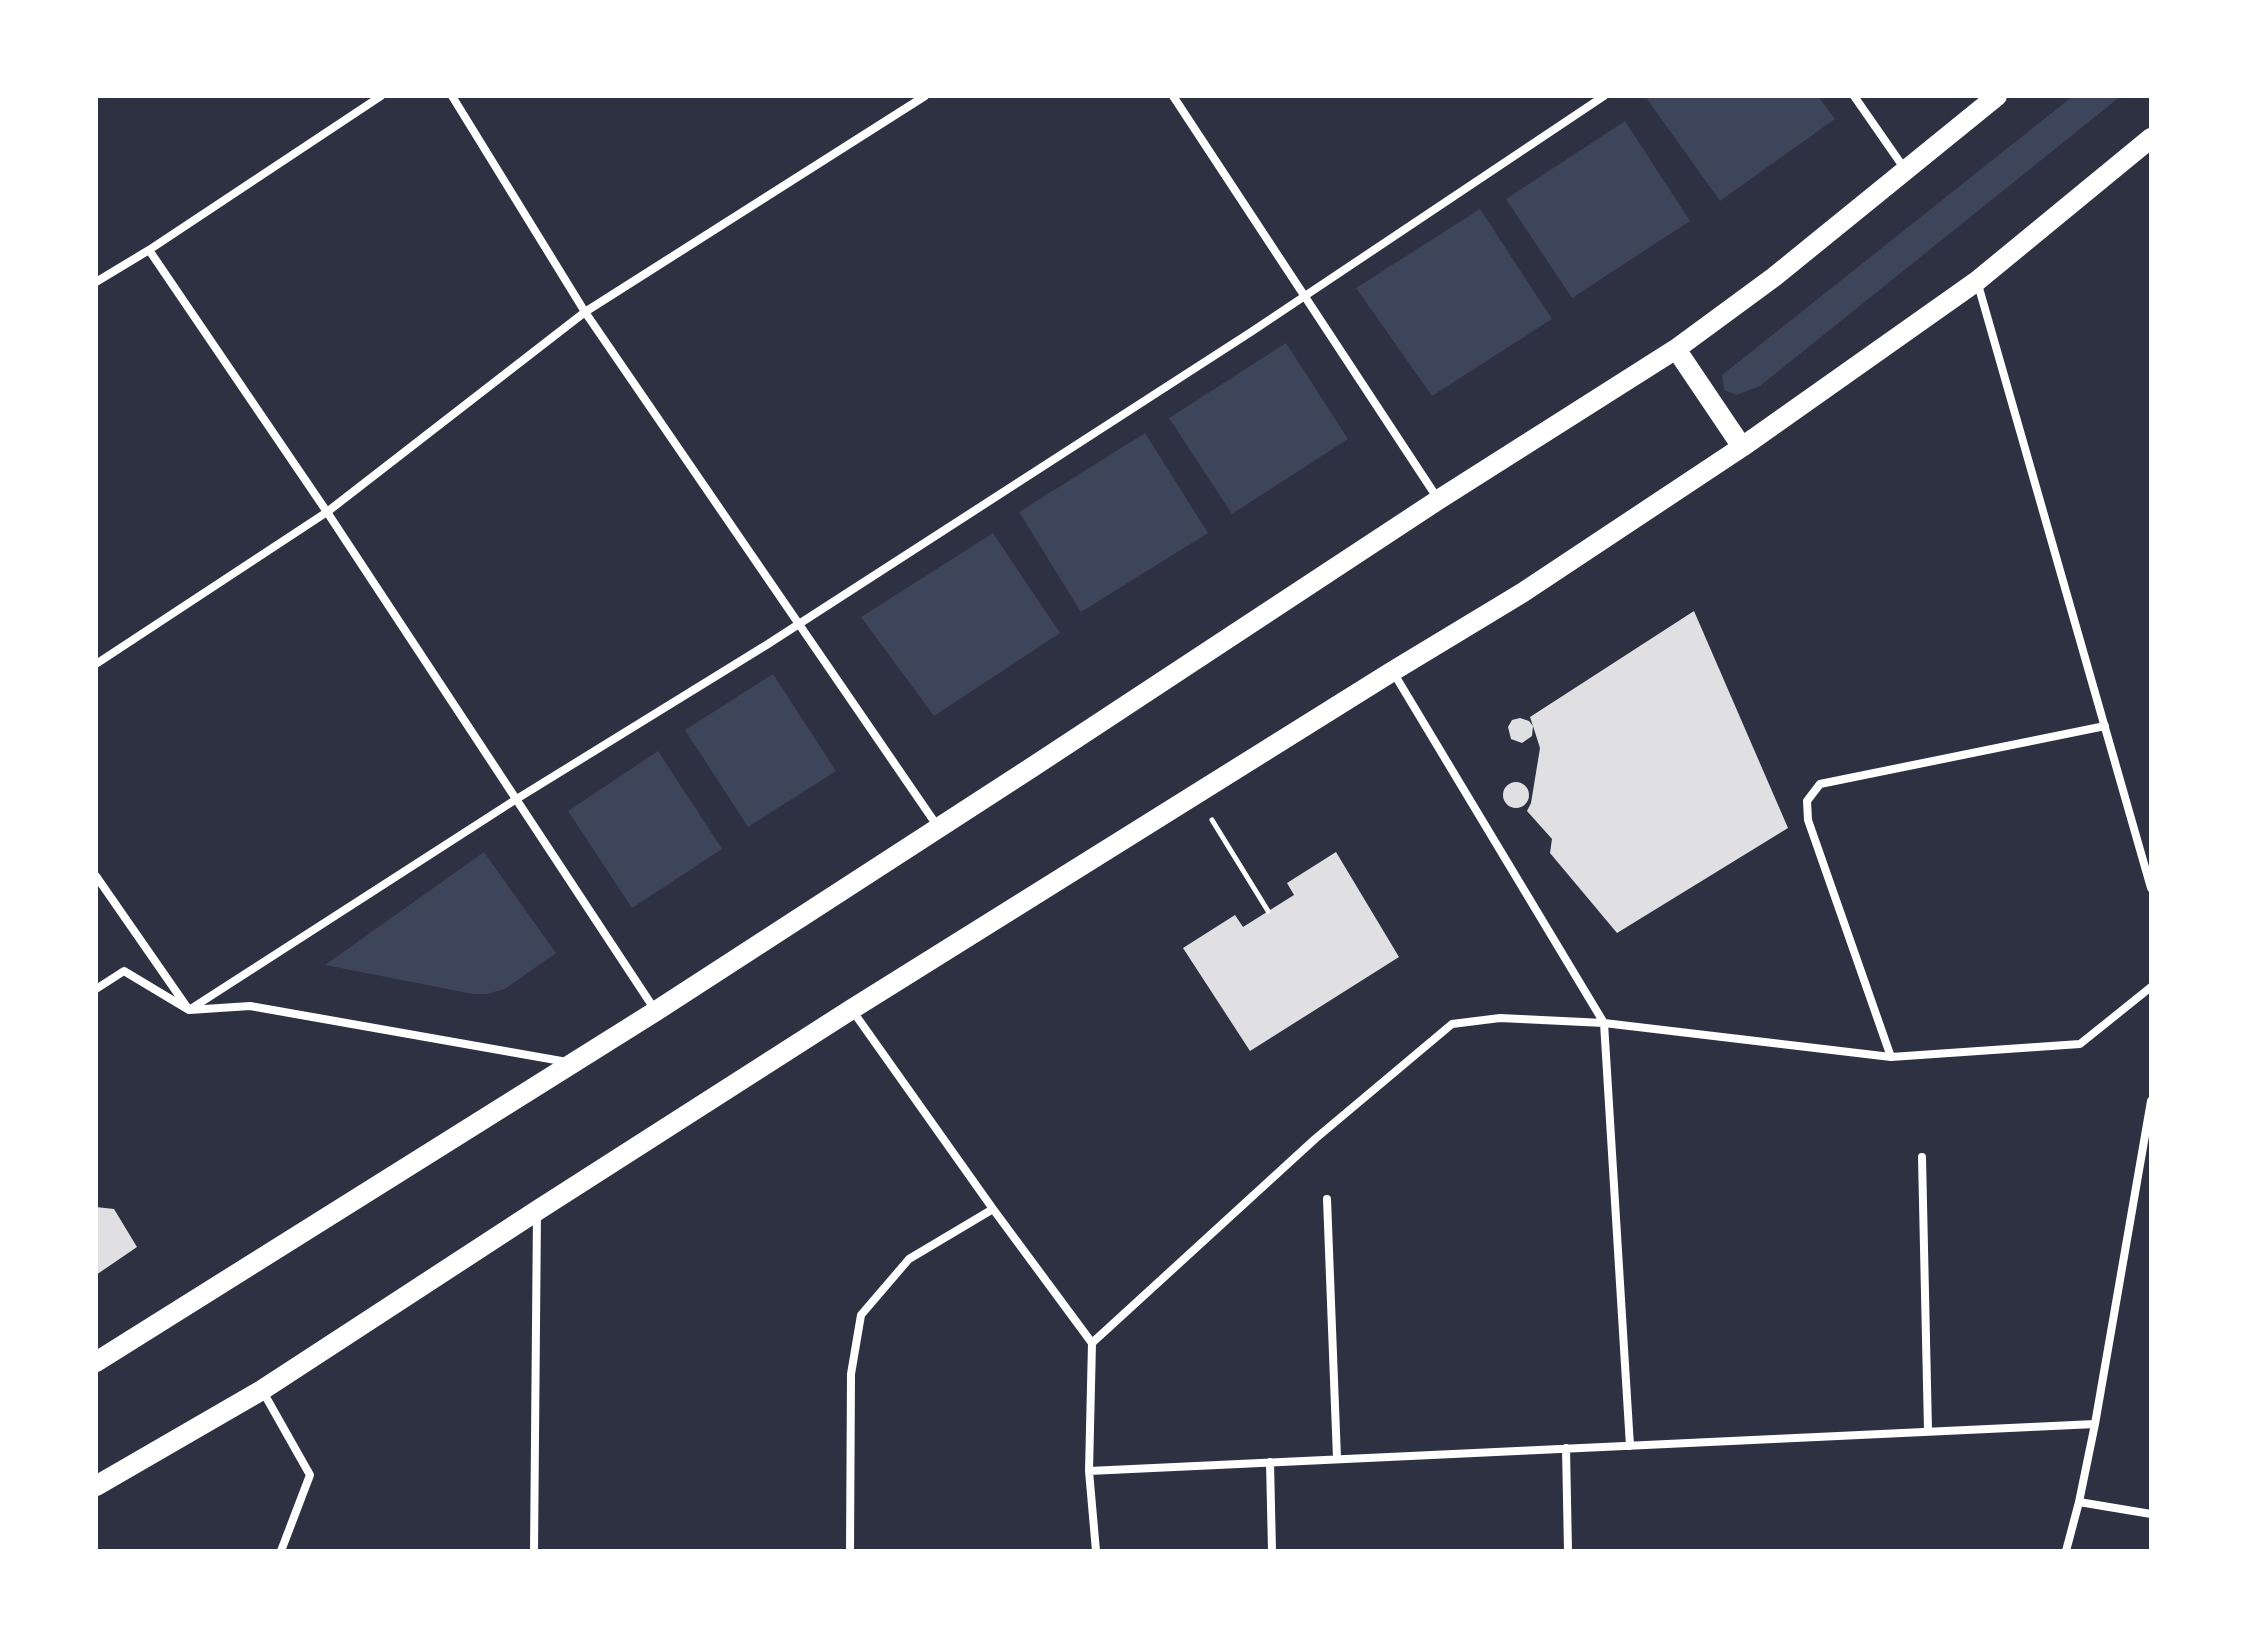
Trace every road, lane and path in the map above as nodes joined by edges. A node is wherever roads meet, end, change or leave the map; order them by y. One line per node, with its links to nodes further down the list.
1 (381, 96): 10 (street)
2 (452, 96): 14 (street)
3 (925, 96): 14 (street)
4 (1173, 96): 13 (street)
5 (1604, 96): 13 (street)
6 (1854, 96): 9 (street)
7 (1997, 96): 9 (main road)
8 (2151, 138): 11 (main road)
9 (1904, 169): 15 (main road)
10 (149, 250): 12 (street); 18 (street)
11 (1977, 281): 16 (main road); 22 (street)
12 (96, 282)
13 (1305, 296): 17 (street); 19 (street)
14 (585, 312): 18 (street); 19 (street)
15 (1676, 349): 16 (main road); 17 (main road)
16 (1742, 447): 21 (main road)
17 (1438, 500): 25 (main road)
18 (327, 512): 20 (street); 24 (street)
19 (799, 624): 24 (street); 25 (street)
20 (96, 664)
21 (1393, 671): 23 (main road); 34 (street)
22 (2105, 726): 27 (street); 35 (street)
23 (1195, 794): 28 (path); 31 (main road)
24 (515, 800): 32 (street); 33 (street)
25 (939, 828): 33 (main road)
26 (96, 876): 32 (street)
27 (2151, 888)
28 (1268, 911)
29 (2151, 987): 35 (street)
30 (96, 989): 32 (street)
31 (852, 1009): 40 (street); 41 (main road)
32 (189, 1010): 36 (street)
33 (656, 1011): 36 (main road)
34 (1604, 1023): 35 (street); 42 (street); 47 (street)
35 (1891, 1057)
36 (572, 1062): 43 (main road)
37 (2151, 1101): 45 (street)
38 (1922, 1157): 46 (street)
39 (1327, 1199): 49 (street)
40 (993, 1209): 42 (street); 57 (street)
41 (538, 1210): 44 (main road); 56 (street)
42 (1092, 1343): 51 (street)
43 (96, 1362)
44 (262, 1390): 52 (main road); 55 (street)
45 (2095, 1424): 46 (street); 53 (street)
46 (1928, 1430): 47 (street)
47 (1630, 1446): 48 (street)
48 (1566, 1448): 49 (street); 60 (street)
49 (1337, 1458): 50 (street)
50 (1270, 1462): 51 (street); 59 (street)
51 (1089, 1471): 58 (street)
52 (96, 1486)
53 (2079, 1502): 54 (street); 61 (street)
54 (2151, 1514)
55 (281, 1551)
56 (534, 1551)
57 (850, 1551)
58 (1096, 1551)
59 (1272, 1551)
60 (1568, 1551)
61 (2066, 1551)

